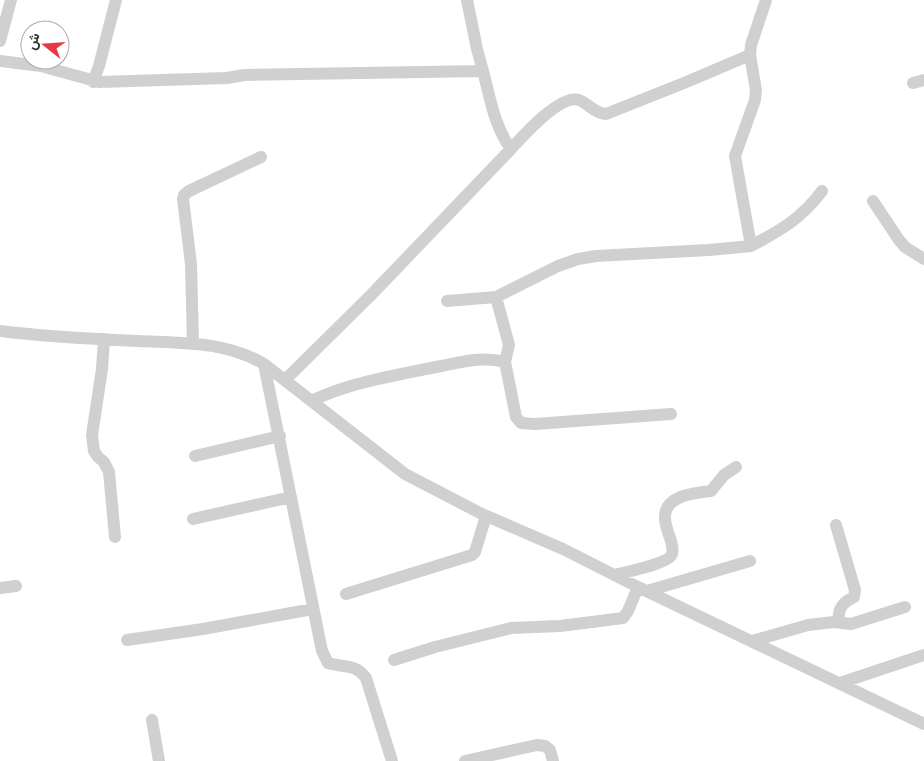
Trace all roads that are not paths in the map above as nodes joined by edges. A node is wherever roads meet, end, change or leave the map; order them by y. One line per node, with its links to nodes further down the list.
1 (11, 0): 5 (street)
2 (116, 0): 9 (street)
3 (467, 0): 8 (street)
4 (766, 0): 6 (street)
5 (0, 42)
6 (750, 55): 10 (street); 14 (street)
7 (0, 61): 9 (street)
8 (483, 70): 9 (street); 10 (street)
9 (93, 82)
10 (511, 149): 23 (street)
11 (261, 157): 20 (street)
12 (822, 191): 14 (street)
13 (873, 201): 15 (street)
14 (751, 246): 16 (street)
15 (924, 259)
16 (496, 297): 17 (street); 21 (street)
17 (447, 302)
18 (0, 330): 19 (street)
19 (104, 339): 20 (street); 33 (street)
20 (194, 343): 22 (street)
21 (505, 362): 24 (street); 25 (street)
22 (264, 364): 23 (street); 26 (street)
23 (285, 380): 24 (street)
24 (311, 401): 30 (street)
25 (671, 414)
26 (280, 436): 27 (street); 29 (street)
27 (195, 456)
28 (736, 467): 35 (street)
29 (292, 496): 31 (street); 41 (street)
30 (486, 516): 35 (street); 39 (street)
31 (193, 519)
32 (836, 525): 42 (street)
33 (115, 537)
34 (750, 561): 38 (street)
35 (615, 575): 38 (street)
36 (16, 586): 37 (street)
37 (0, 588)
38 (642, 589): 44 (street); 46 (street)
39 (346, 594)
40 (904, 607): 42 (street)
41 (313, 609): 43 (street); 51 (street)
42 (839, 622): 44 (street)
43 (127, 640)
44 (752, 641): 47 (street)
45 (924, 655): 47 (street)
46 (394, 660)
47 (840, 684): 49 (street)
48 (152, 720): 50 (street)
49 (924, 724)
50 (158, 761)
51 (392, 761)
52 (465, 761): 53 (street)
53 (554, 761)

